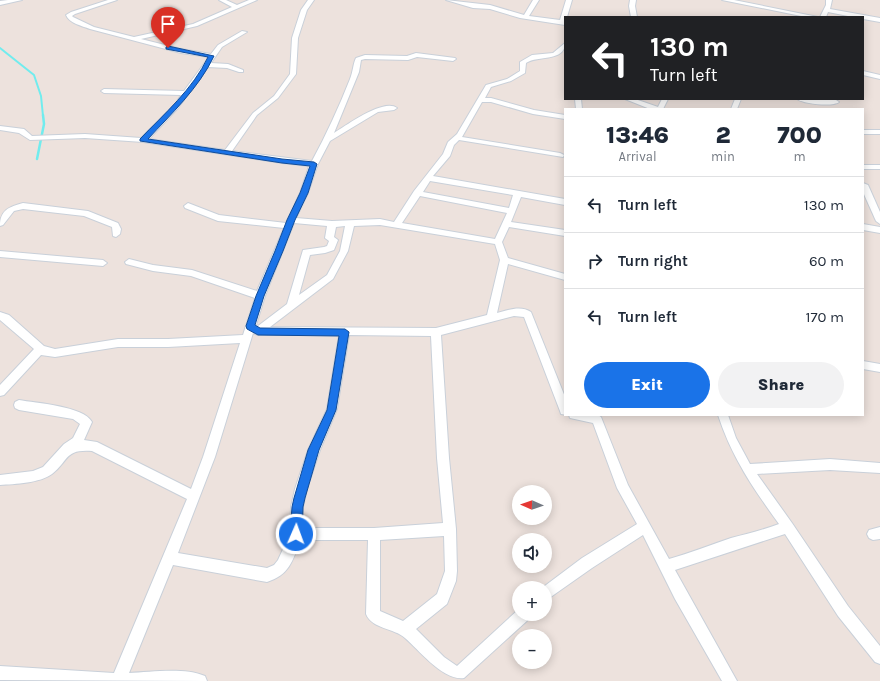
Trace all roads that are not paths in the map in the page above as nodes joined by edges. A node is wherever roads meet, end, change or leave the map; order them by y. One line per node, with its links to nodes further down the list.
1 (19, 0): 14 (street)
2 (114, 0): 13 (street)
3 (222, 0): 15 (street)
4 (254, 0): 15 (street)
5 (311, 0): 51 (street)
6 (449, 0): 16 (street)
7 (492, 0): 16 (street)
8 (536, 0): 23 (street)
9 (568, 0): 18 (street)
10 (633, 0): 19 (street)
11 (724, 0): 20 (street)
12 (830, 0): 17 (street)
13 (102, 1): 28 (street)
14 (0, 3)
15 (236, 7): 28 (street)
16 (490, 7): 23 (street)
17 (826, 10): 21 (street); 22 (street)
18 (565, 16)
19 (634, 16)
20 (810, 16)
21 (823, 16)
22 (858, 16)
23 (525, 17): 26 (street)
24 (864, 17): 25 (street)
25 (880, 20)
26 (564, 23)
27 (244, 32): 30 (street)
28 (132, 39): 30 (street)
29 (564, 47): 38 (street)
30 (211, 56): 32 (street)
31 (453, 59): 50 (street)
32 (207, 65): 33 (street); 37 (street)
33 (241, 71)
34 (864, 73): 35 (street)
35 (880, 78)
36 (104, 91): 37 (street)
37 (186, 93): 49 (street)
38 (480, 100): 44 (street); 48 (street)
39 (631, 100): 43 (street)
40 (806, 100): 41 (street)
41 (836, 102)
42 (394, 108): 50 (street)
43 (654, 108)
44 (564, 117)
45 (0, 128): 49 (street)
46 (864, 132): 47 (street)
47 (880, 132)
48 (457, 138): 52 (street); 56 (street)
49 (143, 140): 51 (street)
50 (327, 140): 53 (street)
51 (228, 152): 53 (street)
52 (560, 155)
53 (314, 164): 65 (street)
54 (864, 167): 55 (street)
55 (880, 167)
56 (428, 178): 58 (street); 59 (street)
57 (864, 185): 63 (street)
58 (417, 193): 62 (street); 69 (street)
59 (518, 193): 60 (street); 62 (street)
60 (564, 202)
61 (188, 206): 65 (street)
62 (512, 211): 68 (street)
63 (880, 221)
64 (0, 223): 73 (street)
65 (290, 223): 66 (street); 80 (street)
66 (332, 224): 67 (street); 81 (street)
67 (350, 224): 69 (street); 81 (street)
68 (507, 224): 72 (street); 74 (street)
69 (396, 225): 74 (street)
70 (864, 227): 71 (street)
71 (880, 230)
72 (564, 233)
73 (116, 234)
74 (498, 242): 76 (street)
75 (0, 254): 78 (street)
76 (504, 260): 79 (street); 83 (street)
77 (129, 262): 80 (street)
78 (103, 263)
79 (564, 277)
80 (260, 296): 84 (street)
81 (291, 307): 84 (street)
82 (0, 316): 88 (street)
83 (491, 318): 86 (street); 93 (street)
84 (254, 329): 85 (street); 87 (street)
85 (345, 332): 86 (street); 104 (street)
86 (436, 332): 103 (street)
87 (246, 339): 88 (street); 100 (street)
88 (40, 349): 91 (street)
89 (864, 365): 90 (street)
90 (880, 368)
91 (0, 392)
92 (19, 405): 96 (street)
93 (564, 408)
94 (581, 416): 101 (street)
95 (723, 416): 98 (street)
96 (68, 448): 99 (street); 100 (street)
97 (880, 468): 98 (street)
98 (746, 469): 102 (street)
99 (0, 480)
100 (194, 496): 106 (street)
101 (645, 526): 107 (street); 108 (street)
102 (788, 527): 107 (street); 111 (street)
103 (450, 529): 105 (street); 110 (street)
104 (296, 534): 105 (street); 106 (street)
105 (374, 534): 110 (street)
106 (170, 558): 113 (street)
107 (666, 566): 115 (street)
108 (552, 589)
109 (516, 621): 110 (street)
110 (405, 629)
111 (880, 657)
112 (0, 672): 113 (street)
113 (118, 680): 114 (street)
114 (200, 681)
115 (730, 681)

